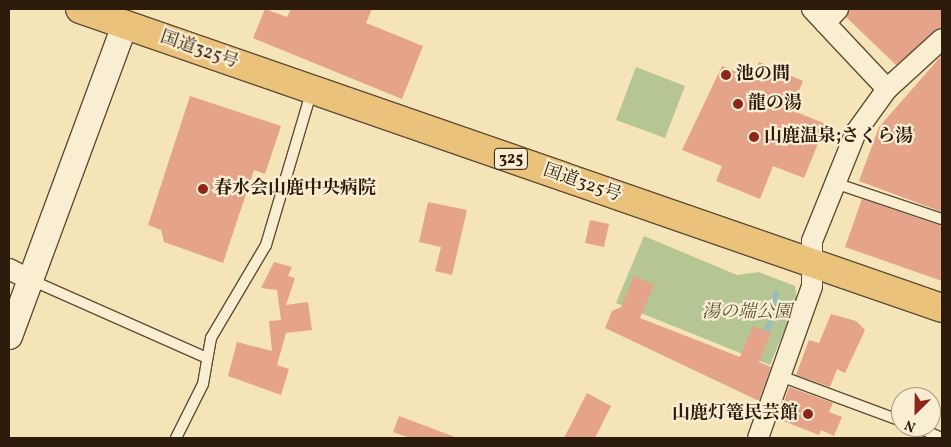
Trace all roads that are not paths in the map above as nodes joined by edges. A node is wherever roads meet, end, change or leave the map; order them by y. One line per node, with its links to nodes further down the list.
1 (80, 9): 3 (highway, 国道325号 / 325)
2 (825, 13): 5 (street)
3 (124, 25): 6 (highway, 国道325号 / 325); 11 (street)
4 (942, 39): 5 (street)
5 (887, 89): 7 (street)
6 (312, 90): 9 (highway, 国道325号 / 325); 14 (lane)
7 (835, 183): 8 (lane); 9 (street)
8 (942, 219)
9 (812, 263): 12 (highway, 国道325号 / 325); 15 (street)
10 (9, 269): 11 (street)
11 (31, 280): 13 (street); 14 (lane)
12 (942, 308)
13 (9, 336)
14 (205, 357): 17 (lane)
15 (783, 377): 16 (lane); 18 (street)
16 (891, 417)
17 (176, 438)
18 (758, 438)

